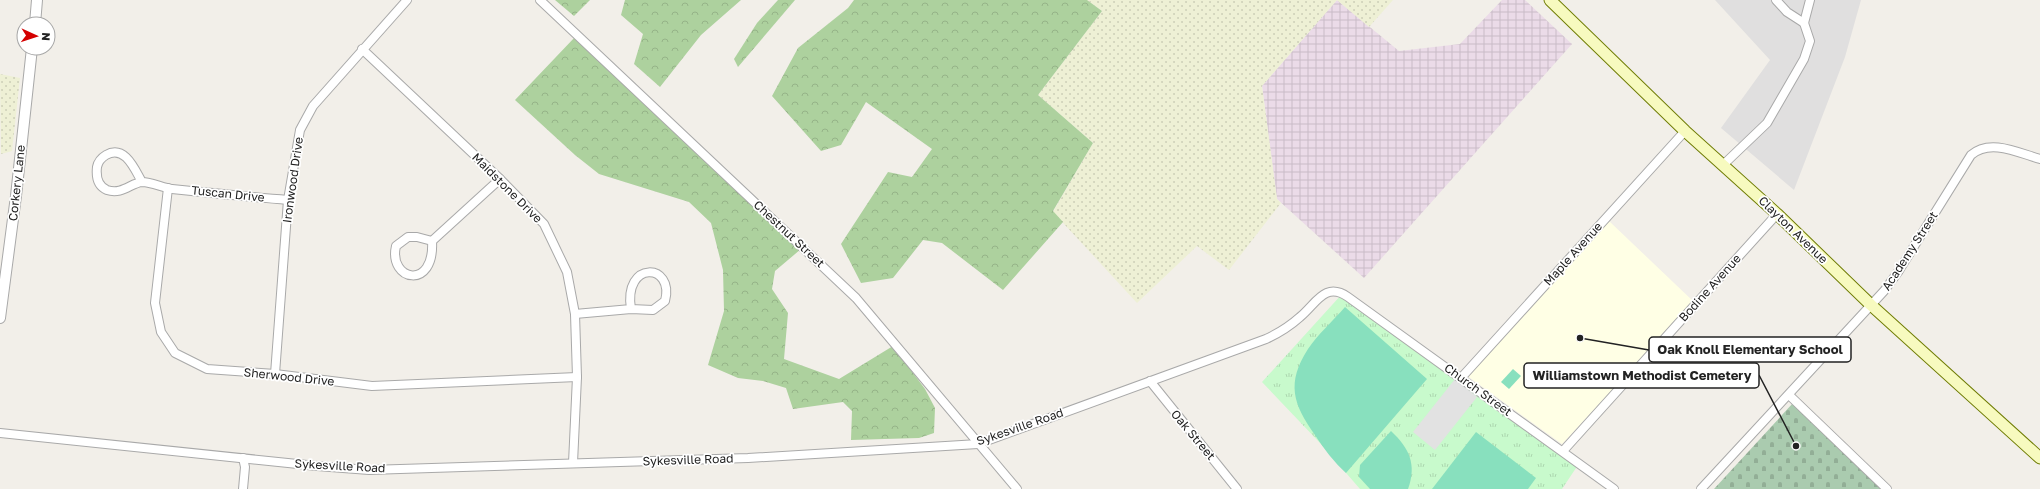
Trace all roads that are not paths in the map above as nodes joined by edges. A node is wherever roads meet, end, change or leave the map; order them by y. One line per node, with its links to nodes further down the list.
1 (38, 0): 7 (street)
2 (407, 0): 9 (street, Ironwood Drive)
3 (540, 0): 31 (street, Chestnut Street)
4 (1550, 0): 11 (main road, Clayton Avenue)
5 (1776, 0): 8 (street)
6 (1810, 0): 8 (street)
7 (36, 16)
8 (1804, 23): 13 (street)
9 (362, 49): 14 (street, Maidstone Drive); 17 (street, Ironwood Drive)
10 (31, 56): 24 (street, Corkery Lane)
11 (1685, 131): 13 (main road, Clayton Avenue); 27 (street, Maple Avenue)
12 (2040, 159): 21 (street, Academy Street)
13 (1723, 165): 18 (main road, Clayton Avenue)
14 (500, 179): 19 (street); 23 (street, Maidstone Drive)
15 (142, 182): 15 (street); 16 (street, Tuscan Drive)
16 (168, 188): 17 (street, Tuscan Drive); 25 (street, Sherwood Drive)
17 (288, 200): 25 (street, Ironwood Drive)
18 (1777, 214): 21 (main road, Clayton Avenue); 32 (street, Bodine Avenue)
19 (432, 241): 19 (street)
20 (1342, 292): 27 (street, Church Street); 28 (street, Sykesville Road)
21 (1871, 305): 29 (street, Academy Street); 34 (main road, Clayton Avenue)
22 (631, 309): 22 (street); 23 (street)
23 (575, 314): 26 (street, Maidstone Drive)
24 (0, 318)
25 (275, 374): 26 (street, Sherwood Drive)
26 (577, 377): 35 (street, Maidstone Drive)
27 (1460, 378): 32 (street, Church Street)
28 (1150, 381): 31 (street, Sykesville Road); 38 (street, Oak Street)
29 (1789, 395): 40 (street, Academy Street); 41 (street)
30 (0, 433): 33 (street, Sykesville Road)
31 (978, 444): 35 (street, Sykesville Road); 37 (street, Chestnut Street)
32 (1563, 451): 39 (street, Church Street)
33 (243, 458): 35 (street, Sykesville Road); 36 (street)
34 (2040, 458)
35 (573, 463)
36 (243, 489)
37 (1017, 489)
38 (1237, 489)
39 (1614, 489)
40 (1701, 489)
41 (1887, 489)

